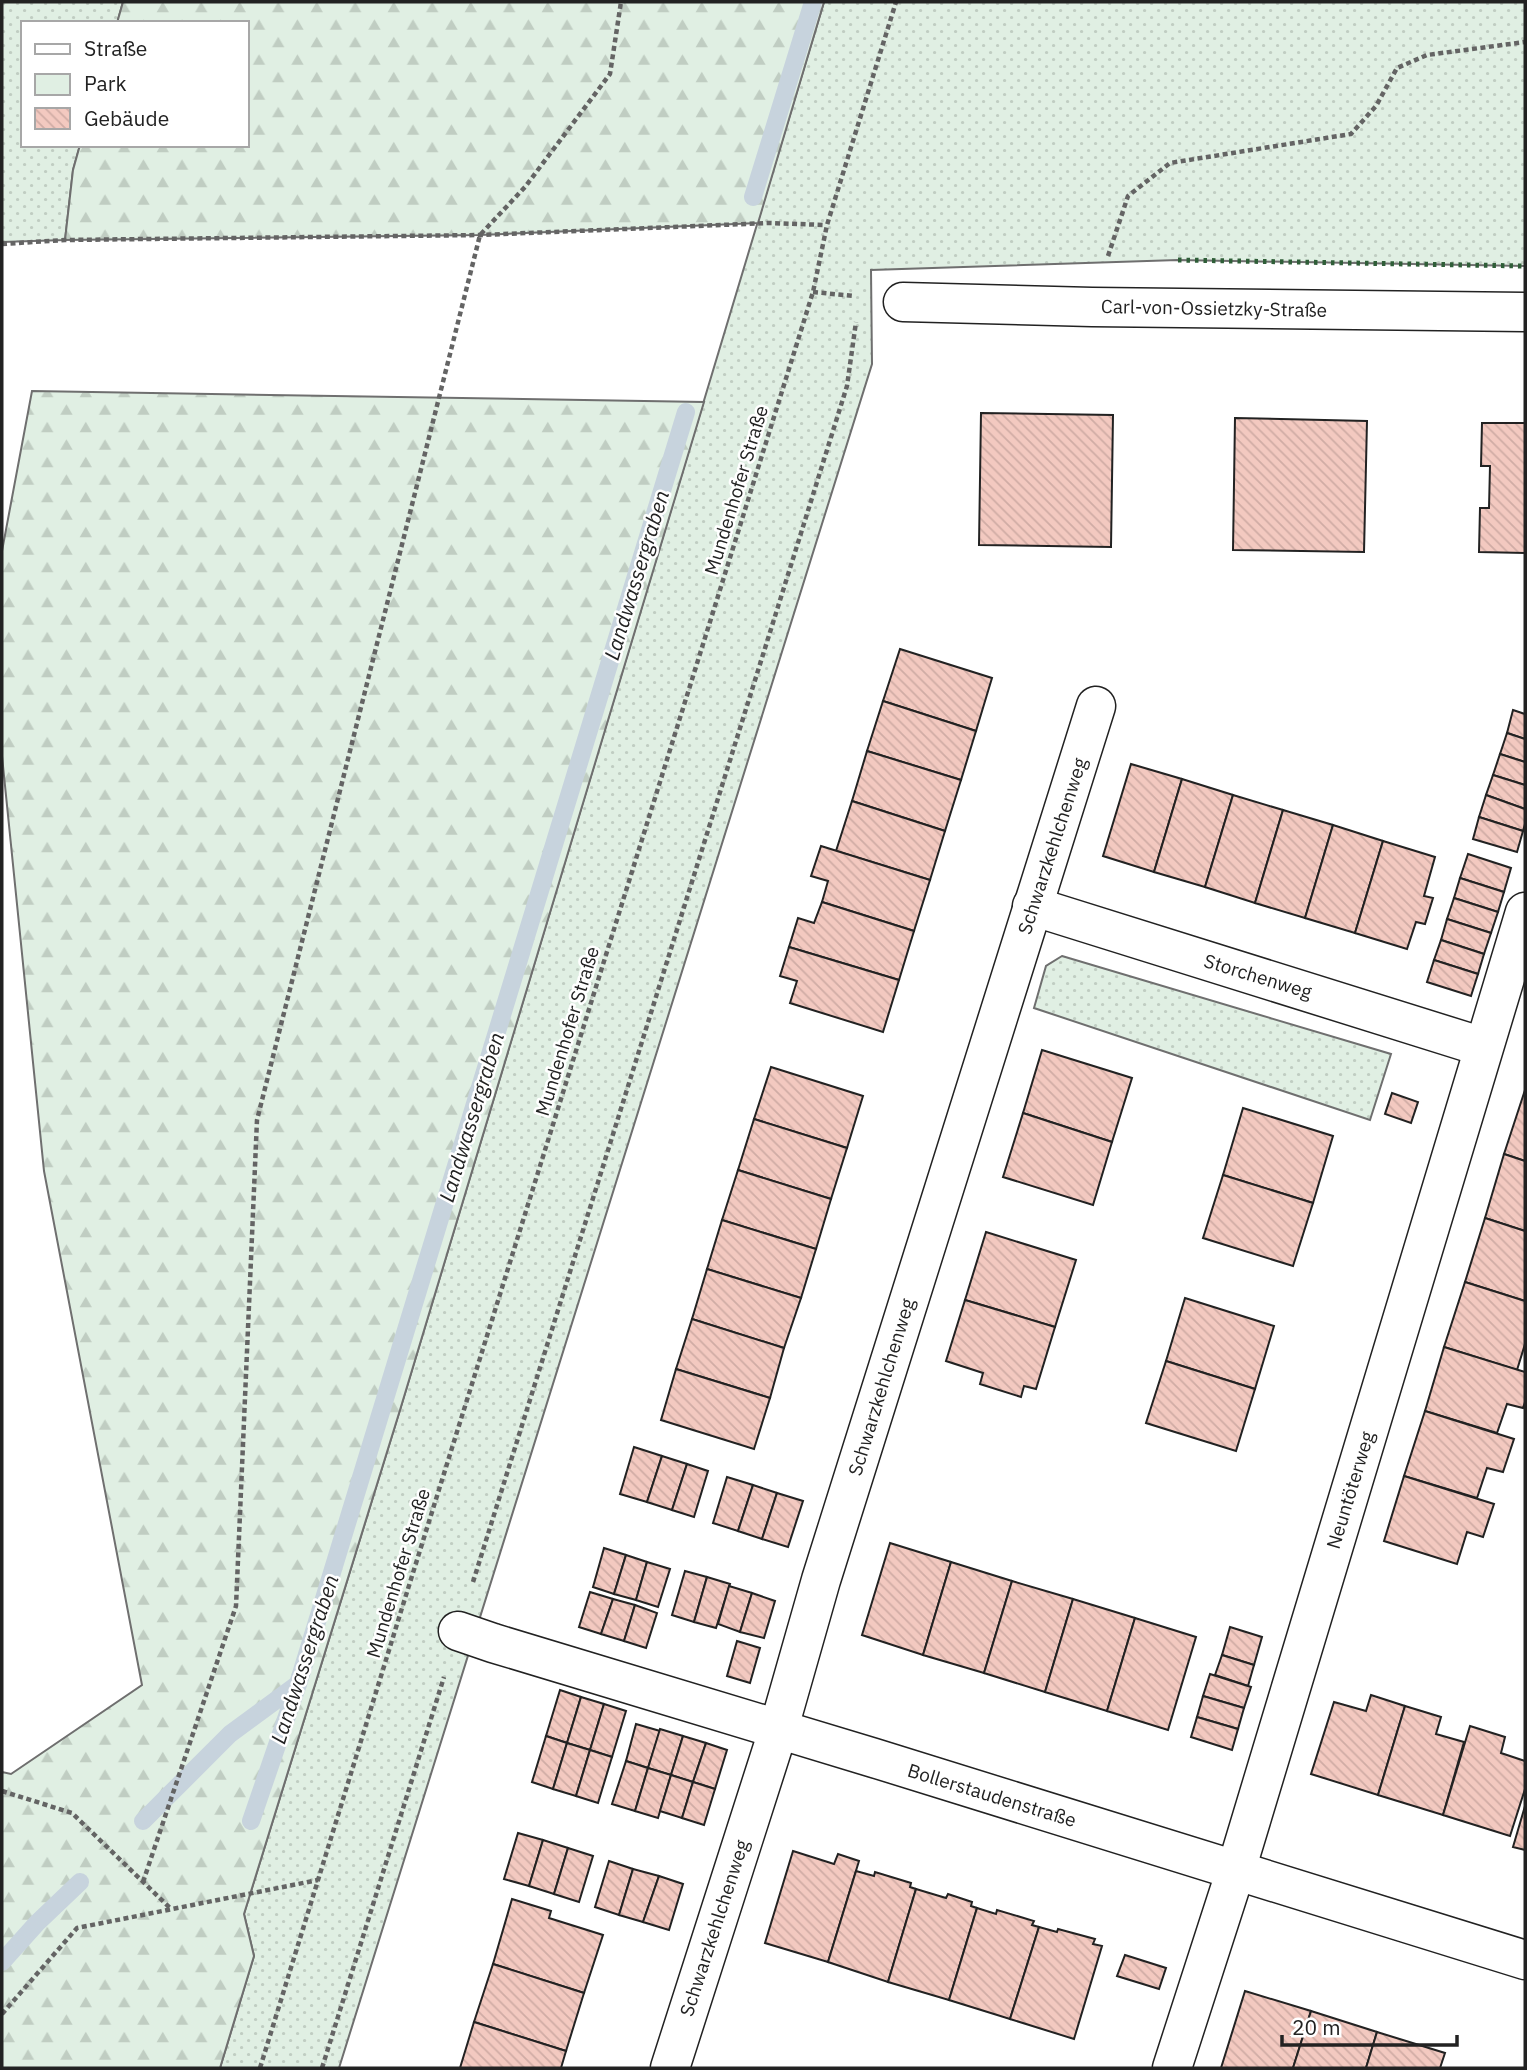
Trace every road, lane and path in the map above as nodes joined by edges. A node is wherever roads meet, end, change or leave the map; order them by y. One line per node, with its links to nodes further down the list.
1 (621, 2): 5 (path)
2 (896, 2): 4 (path, Mundenhofer Straße)
3 (1525, 42): 8 (path)
4 (827, 225): 5 (path); 19 (path, Mundenhofer Straße)
5 (481, 235): 6 (path); 20 (path)
6 (2, 244)
7 (904, 302): 8 (street, Carl-von-Ossietzky-Straße)
8 (1092, 307): 10 (street, Carl-von-Ossietzky-Straße)
9 (858, 309): 15 (path)
10 (1525, 312)
11 (1096, 706): 12 (street, Schwarzkehlchenweg)
12 (1032, 906): 14 (street, Storchenweg); 16 (street, Schwarzkehlchenweg)
13 (1525, 912): 14 (street, Neuntöterweg)
14 (1483, 1047): 18 (street, Neuntöterweg)
15 (458, 1631): 16 (street, Bollerstaudenstraße); 25 (path)
16 (778, 1731): 18 (street, Bollerstaudenstraße); 26 (street, Schwarzkehlchenweg)
17 (2, 1791): 20 (path)
18 (1236, 1870): 22 (street, Bollerstaudenstraße); 27 (street, Neuntöterweg)
19 (318, 1880): 21 (path); 24 (path, Mundenhofer Straße)
20 (143, 1882): 21 (path)
21 (170, 1909): 23 (path)
22 (1525, 1960)
23 (2, 2014)
24 (260, 2068)
25 (322, 2068)
26 (670, 2068)
27 (1172, 2068)

